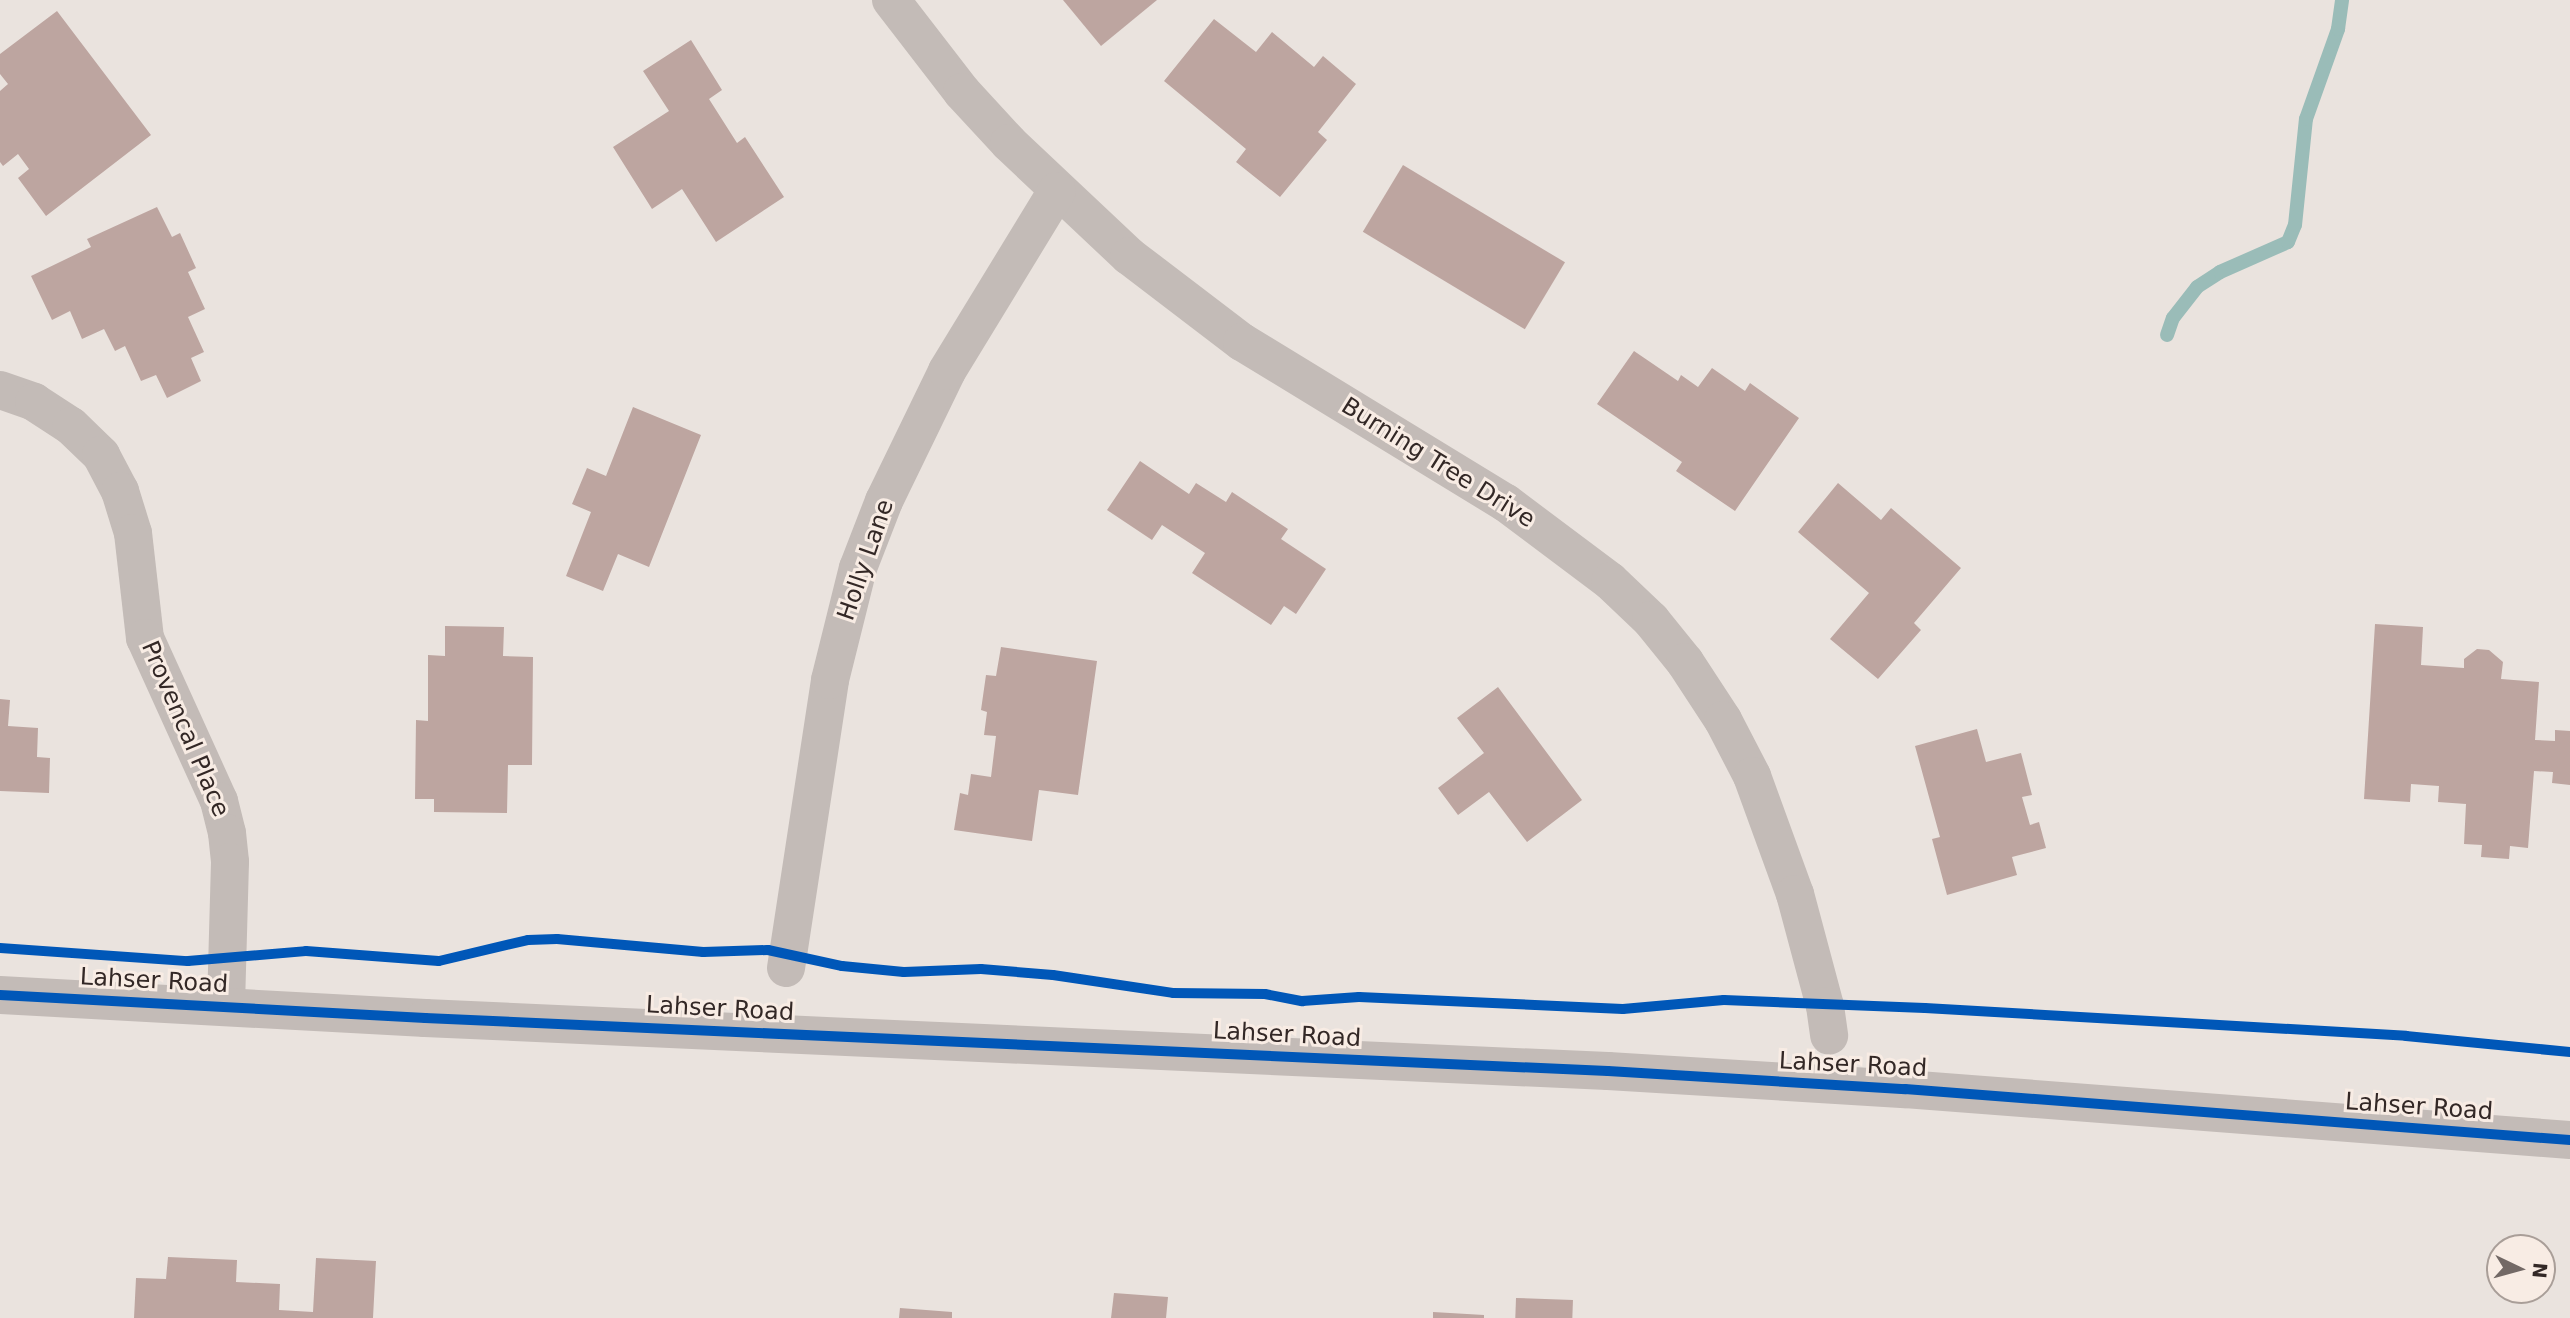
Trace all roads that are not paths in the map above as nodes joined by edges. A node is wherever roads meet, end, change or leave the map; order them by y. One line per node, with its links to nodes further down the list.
1 (891, 0): 2 (street, Burning Tree Drive)
2 (1057, 191): 4 (street, Holly Lane); 7 (street, Burning Tree Drive)
3 (0, 390): 6 (street, Provencal Place)
4 (786, 968)
5 (0, 995): 6 (street, Lahser Road)
6 (226, 1006): 8 (street, Lahser Road)
7 (1829, 1036)
8 (2570, 1140)

